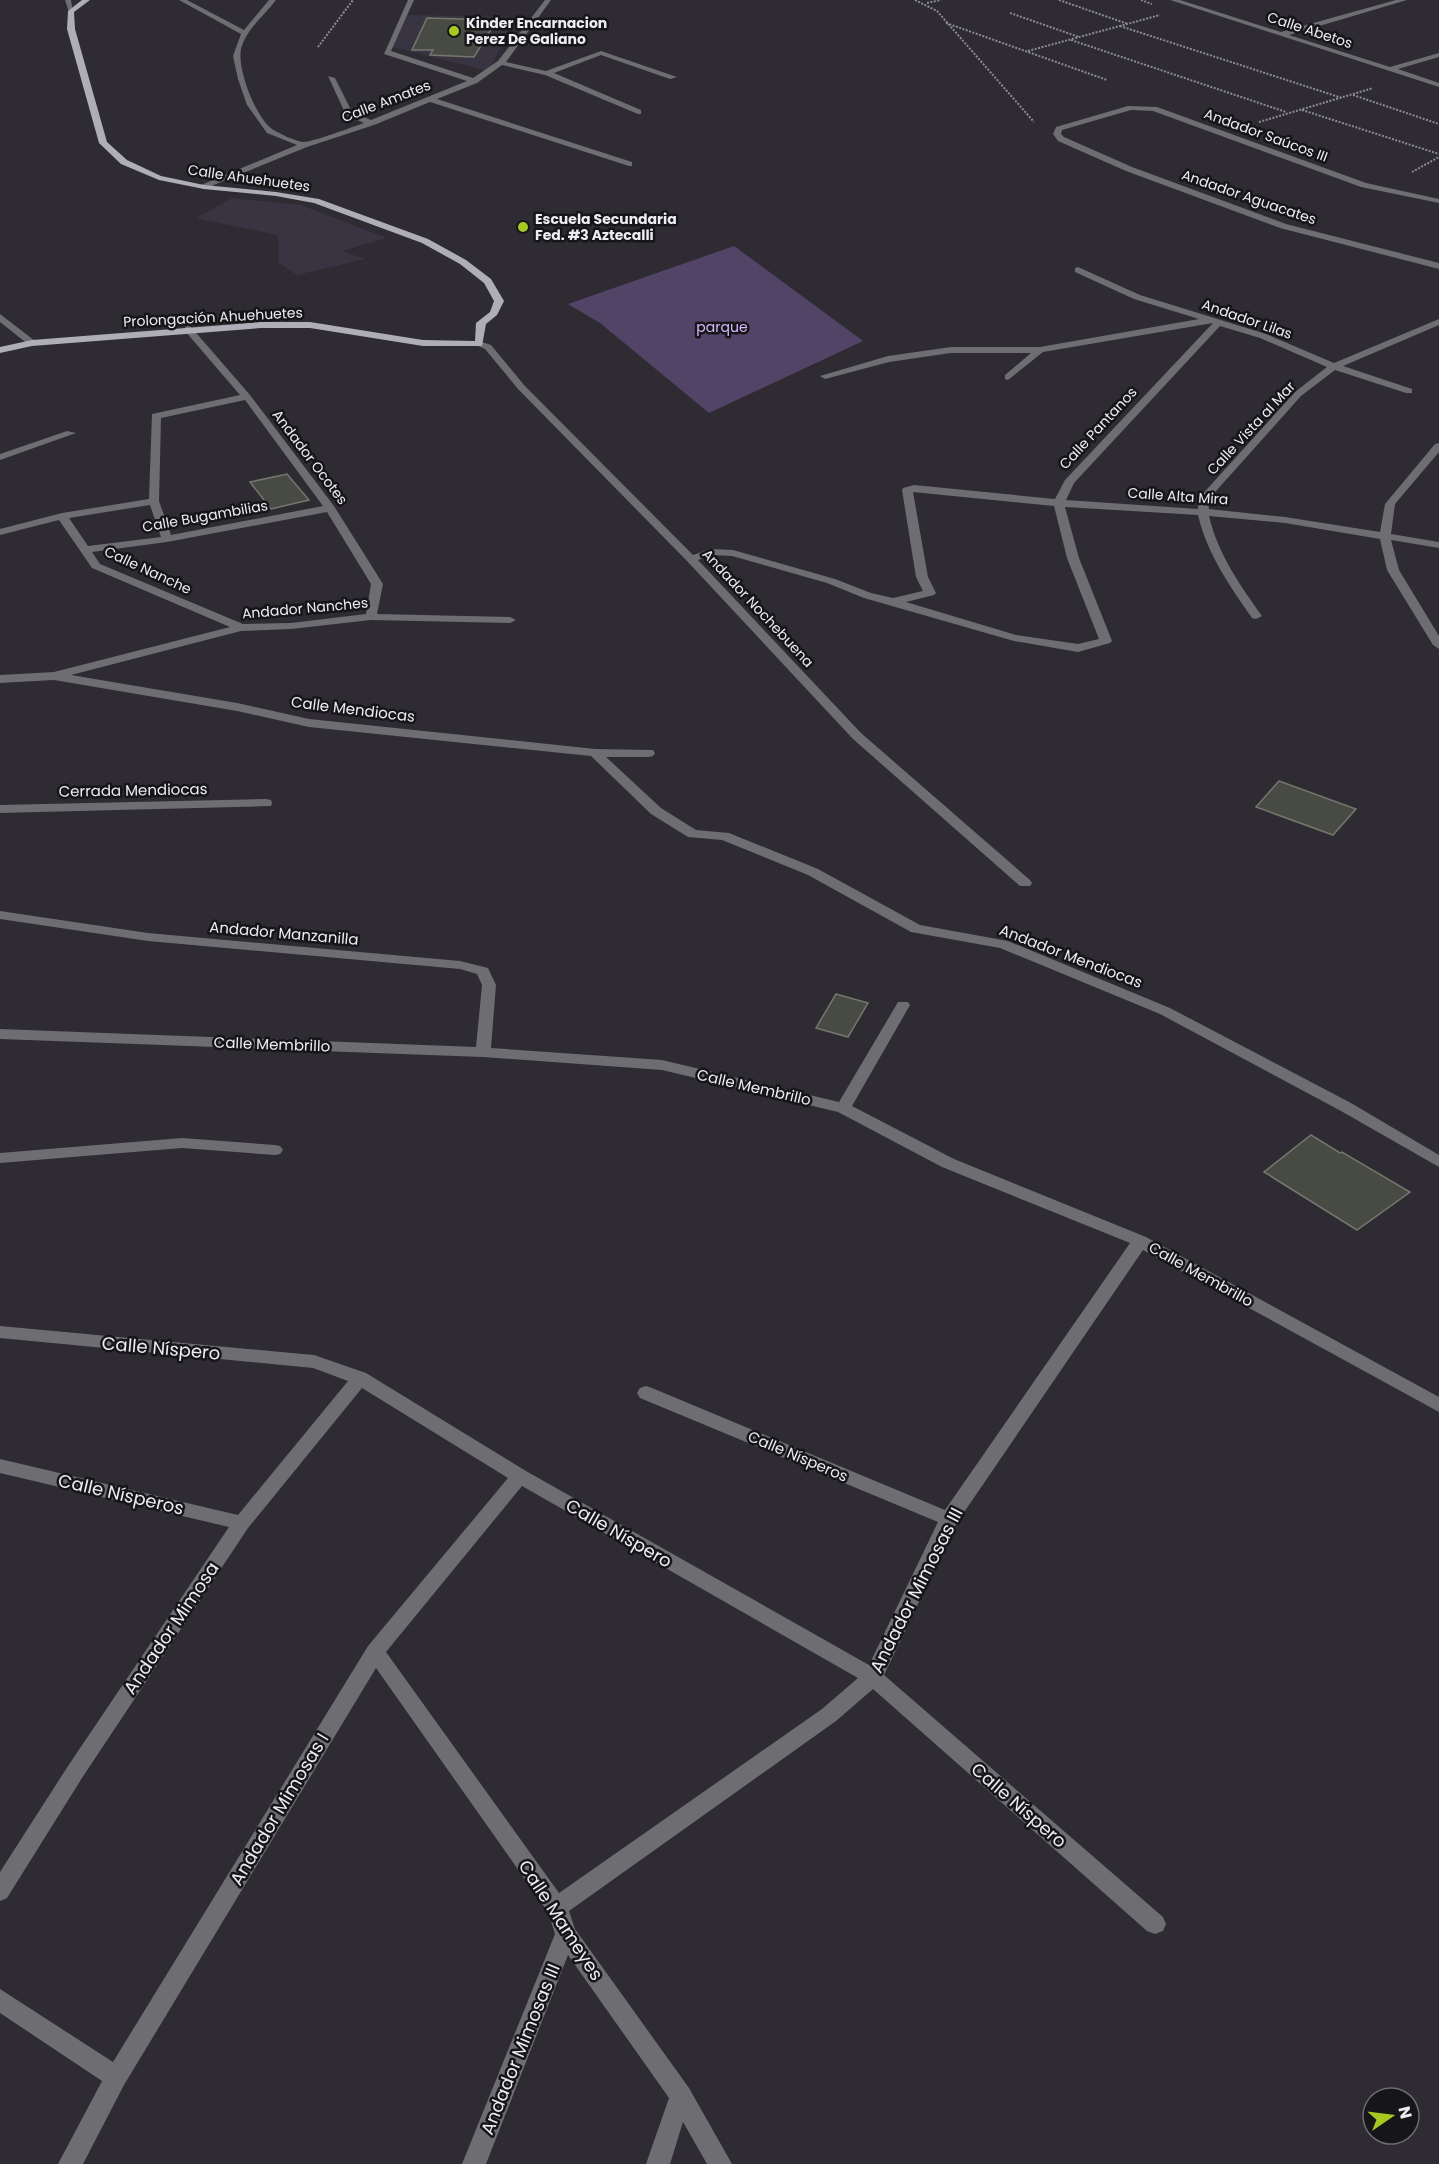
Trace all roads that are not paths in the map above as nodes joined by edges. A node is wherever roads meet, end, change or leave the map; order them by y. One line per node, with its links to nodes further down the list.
1 (68, 0): 11 (street)
2 (87, 0): 11 (main road)
3 (182, 0): 12 (street)
4 (273, 0): 12 (street)
5 (411, 0): 20 (street)
6 (548, 0): 15 (street, Calle Amates)
7 (1173, 0): 10 (street, Calle Abetos)
8 (1208, 0): 10 (street)
9 (1404, 0): 13 (street)
10 (1190, 5): 13 (street, Calle Abetos)
11 (70, 11): 28 (main road, Calle Ahuehuetes)
12 (245, 33): 26 (street)
13 (1282, 34): 16 (street, Calle Abetos)
14 (1439, 55): 16 (street)
15 (501, 63): 17 (street); 20 (street, Calle Amates)
16 (1391, 69): 21 (street, Calle Abetos)
17 (547, 73): 18 (street); 23 (street)
18 (674, 77)
19 (331, 78): 24 (street)
20 (474, 81): 22 (street, Calle Amates)
21 (1439, 85)
22 (429, 99): 24 (street, Calle Amates); 27 (street)
23 (638, 112)
24 (371, 123): 26 (street, Calle Amates)
25 (1057, 134): 29 (street, Andador Saúcos III); 30 (street, Andador Aguacates)
26 (304, 145): 28 (street, Calle Amates)
27 (629, 164)
28 (204, 187): 37 (main road, Calle Ahuehuetes)
29 (1439, 201)
30 (1439, 267)
31 (1078, 270): 33 (street, Andador Lilas)
32 (0, 317): 36 (street)
33 (1214, 322): 39 (street); 40 (street, Andador Lilas); 49 (street, Calle Pantanos)
34 (1439, 322): 40 (street, Calle Vista al Mar)
35 (188, 329): 36 (main road, Prolongación Ahuehuetes); 37 (main road, Prolongación Ahuehuetes); 44 (street, Andador Ocotes)
36 (32, 343): 38 (main road, Prolongación Ahuehuetes)
37 (479, 344): 58 (street, Andador Nochebuena)
38 (0, 350)
39 (1040, 350): 41 (street); 42 (street)
40 (1334, 366): 43 (street, Andador Lilas); 51 (street, Calle Vista al Mar)
41 (825, 376)
42 (1008, 377)
43 (1409, 391)
44 (247, 397): 48 (street); 50 (street, Andador Ocotes)
45 (71, 433): 47 (street)
46 (1439, 446): 54 (street)
47 (0, 457)
48 (154, 501): 52 (street, Calle Bugambilias); 55 (street)
49 (1059, 503): 51 (street, Calle Alta Mira); 59 (street, Calle Alta Mira); 59 (street)
50 (330, 508): 55 (street, Calle Bugambilias); 61 (street, Andador Ocotes)
51 (1202, 512): 54 (street, Calle Alta Mira); 60 (street)
52 (62, 516): 53 (street, Calle Bugambilias); 57 (street, Calle Nanche)
53 (0, 532)
54 (1385, 538): 56 (street, Calle Alta Mira); 64 (street)
55 (167, 539): 57 (street, Calle Bugambilias)
56 (1439, 545)
57 (85, 550): 63 (street, Calle Nanche)
58 (691, 559): 59 (street); 71 (street, Andador Nochebuena)
59 (892, 601)
60 (1256, 616)
61 (371, 617): 62 (street, Andador Nanches); 63 (street, Andador Nanches)
62 (510, 620)
63 (242, 628): 65 (street, Andador Nanches)
64 (1439, 645)
65 (54, 676): 66 (street, Andador Nanches); 67 (street, Calle Mendiocas)
66 (0, 679)
67 (595, 753): 68 (street, Calle Mendiocas); 79 (street, Andador Mendiocas)
68 (649, 753)
69 (266, 803): 70 (street, Cerrada Mendiocas)
70 (0, 809)
71 (1025, 883)
72 (0, 915): 75 (street, Andador Manzanilla)
73 (903, 1005): 76 (street)
74 (0, 1034): 75 (street, Calle Membrillo)
75 (483, 1053): 76 (street, Calle Membrillo)
76 (843, 1108): 80 (street, Calle Membrillo)
77 (275, 1150): 78 (street)
78 (0, 1158)
79 (1439, 1162)
80 (1140, 1241): 84 (street, Calle Membrillo); 87 (street, Andador Mimosas III)
81 (0, 1332): 82 (street, Calle Níspero)
82 (360, 1378): 86 (street, Calle Níspero); 88 (street, Andador Mimosa)
83 (646, 1393): 87 (street, Calle Nísperos)
84 (1439, 1405)
85 (0, 1466): 88 (street, Calle Nísperos)
86 (520, 1476): 89 (street, Andador Mimosas I); 90 (street, Calle Níspero)
87 (949, 1519): 90 (street, Andador Mimosas III)
88 (242, 1522): 91 (street, Andador Mimosa)
89 (375, 1652): 92 (street, Calle Mameyes); 96 (street, Andador Mimosas I)
90 (873, 1677): 92 (street, Andador Mimosas III); 93 (street, Calle Níspero)
91 (0, 1890)
92 (557, 1907): 94 (street, Calle Mameyes)
93 (1155, 1924)
94 (566, 1934): 97 (street, Calle Mameyes); 99 (street, Andador Mimosas III)
95 (0, 2000): 96 (street)
96 (116, 2077): 98 (street, Andador Mimosas I)
97 (681, 2096): 100 (street); 101 (street, Calle Mameyes)
98 (69, 2164)
99 (474, 2164)
100 (658, 2164)
101 (720, 2164)

